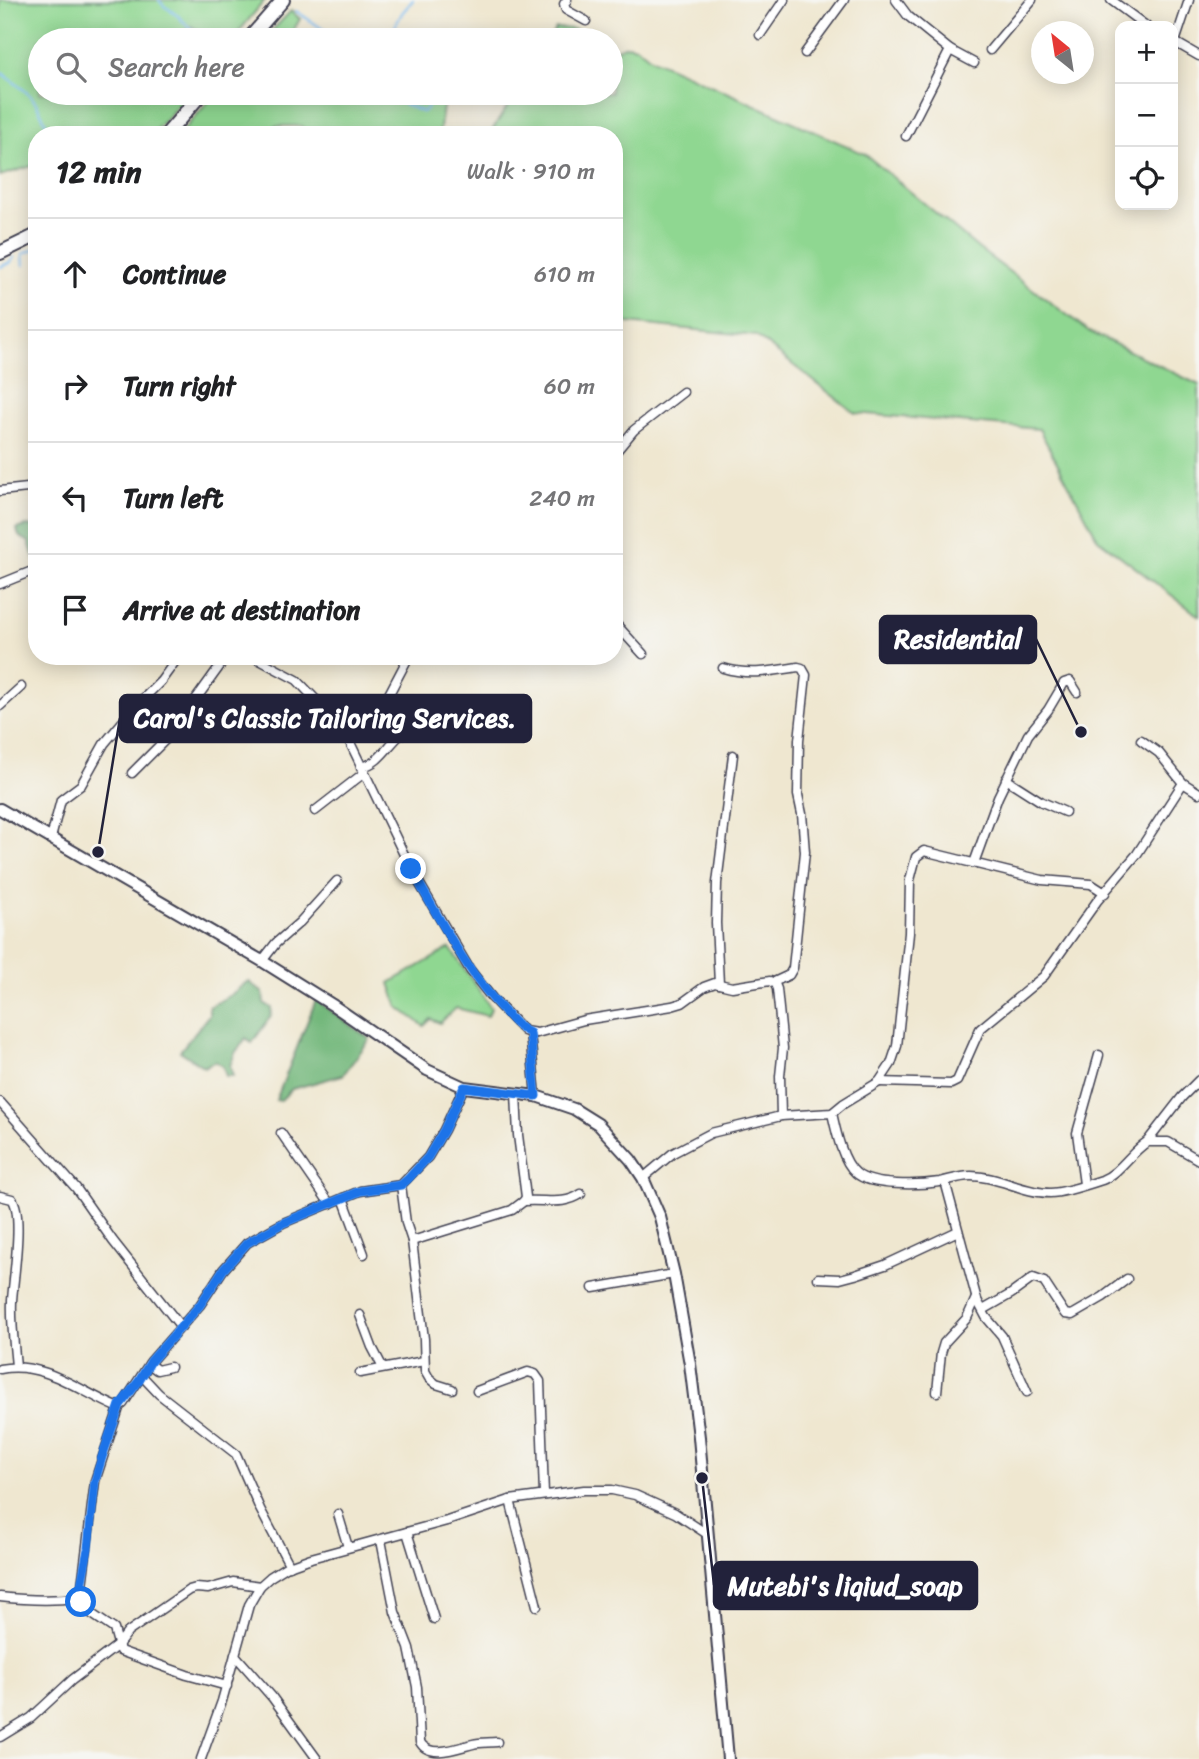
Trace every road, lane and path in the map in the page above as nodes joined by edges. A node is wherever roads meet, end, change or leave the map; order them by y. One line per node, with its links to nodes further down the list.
1 (283, 0): 11 (main road)
2 (567, 0): 9 (street)
3 (784, 0): 13 (street)
4 (844, 0): 17 (street)
5 (895, 0): 15 (street)
6 (1032, 0): 16 (street)
7 (1111, 0): 10 (street)
8 (1189, 0): 12 (street)
9 (586, 21)
10 (1139, 21)
11 (258, 28)
12 (1178, 30)
13 (760, 35)
14 (1178, 43): 18 (street)
15 (950, 50): 19 (street); 22 (street)
16 (989, 50)
17 (805, 53)
18 (1199, 56)
19 (974, 63)
20 (192, 105): 21 (main road)
21 (174, 126)
22 (906, 136)
23 (28, 239): 24 (main road)
24 (0, 253)
25 (683, 392): 26 (street)
26 (623, 443)
27 (28, 488): 28 (street)
28 (0, 491)
29 (28, 573): 30 (street)
30 (0, 584)
31 (623, 632): 32 (street)
32 (643, 654)
33 (173, 665): 53 (street)
34 (221, 665): 46 (street)
35 (271, 665): 41 (street)
36 (404, 665): 41 (street)
37 (723, 668): 58 (street)
38 (21, 687): 40 (street)
39 (1077, 692): 47 (street)
40 (0, 706)
41 (343, 728): 45 (street)
42 (411, 728): 45 (street)
43 (1141, 740): 48 (street)
44 (733, 755): 59 (street)
45 (363, 770): 51 (street); 60 (street)
46 (132, 773)
47 (1006, 779): 52 (street); 54 (street)
48 (1183, 783): 49 (street); 56 (street)
49 (1199, 793)
50 (0, 809): 53 (street)
51 (316, 811)
52 (1065, 812)
53 (51, 838): 57 (street)
54 (974, 863): 56 (street); 63 (street)
55 (337, 881): 57 (street)
56 (1105, 893): 63 (street)
57 (262, 961): 64 (street)
58 (774, 982): 59 (street); 69 (street)
59 (719, 984): 60 (street)
60 (530, 1033): 66 (street)
61 (1099, 1055): 75 (street)
62 (1199, 1080): 71 (street)
63 (879, 1082): 68 (street)
64 (464, 1087): 65 (street); 76 (street)
65 (516, 1093): 66 (street); 80 (street)
66 (536, 1096): 73 (street)
67 (0, 1102): 92 (street)
68 (832, 1113): 69 (street); 74 (street)
69 (781, 1116): 73 (street)
70 (281, 1133): 81 (street)
71 (1147, 1142): 72 (street); 75 (street)
72 (1199, 1160)
73 (643, 1178): 85 (street)
74 (945, 1181): 75 (street); 82 (street)
75 (1084, 1184)
76 (401, 1185): 79 (street); 83 (street)
77 (582, 1194): 80 (street)
78 (0, 1196): 95 (street)
79 (343, 1198): 81 (street); 84 (street)
80 (524, 1201): 83 (street)
81 (330, 1204): 92 (street)
82 (958, 1231): 86 (street); 89 (street)
83 (412, 1241): 93 (street)
84 (364, 1254)
85 (674, 1274): 88 (street); 110 (street)
86 (818, 1278)
87 (1127, 1279): 90 (street)
88 (593, 1288)
89 (976, 1298): 90 (street); 103 (street)
90 (982, 1310): 104 (street)
91 (360, 1315): 97 (street)
92 (181, 1327): 94 (street)
93 (424, 1361): 97 (street); 101 (street)
94 (149, 1364): 96 (street); 100 (street)
95 (16, 1366): 98 (street); 105 (street)
96 (170, 1367)
97 (383, 1368): 99 (street)
98 (0, 1369)
99 (360, 1373)
100 (142, 1377): 105 (street); 113 (street)
101 (452, 1390)
102 (477, 1391): 106 (street)
103 (937, 1392)
104 (1027, 1392)
105 (120, 1405): 115 (street)
106 (544, 1495): 107 (street); 110 (street)
107 (510, 1500): 109 (street); 117 (street)
108 (338, 1514): 112 (street)
109 (407, 1532): 111 (street); 118 (street)
110 (707, 1534): 126 (street)
111 (381, 1540): 112 (street); 123 (street)
112 (348, 1547): 113 (street)
113 (290, 1566): 114 (street)
114 (260, 1586): 119 (street); 120 (street)
115 (79, 1596): 116 (street); 119 (street)
116 (0, 1597)
117 (537, 1606)
118 (434, 1619)
119 (118, 1645): 121 (street); 122 (street)
120 (235, 1656): 121 (street); 125 (street)
121 (226, 1686): 124 (street)
122 (0, 1737)
123 (497, 1742)
124 (201, 1759)
125 (317, 1759)
126 (728, 1759)

